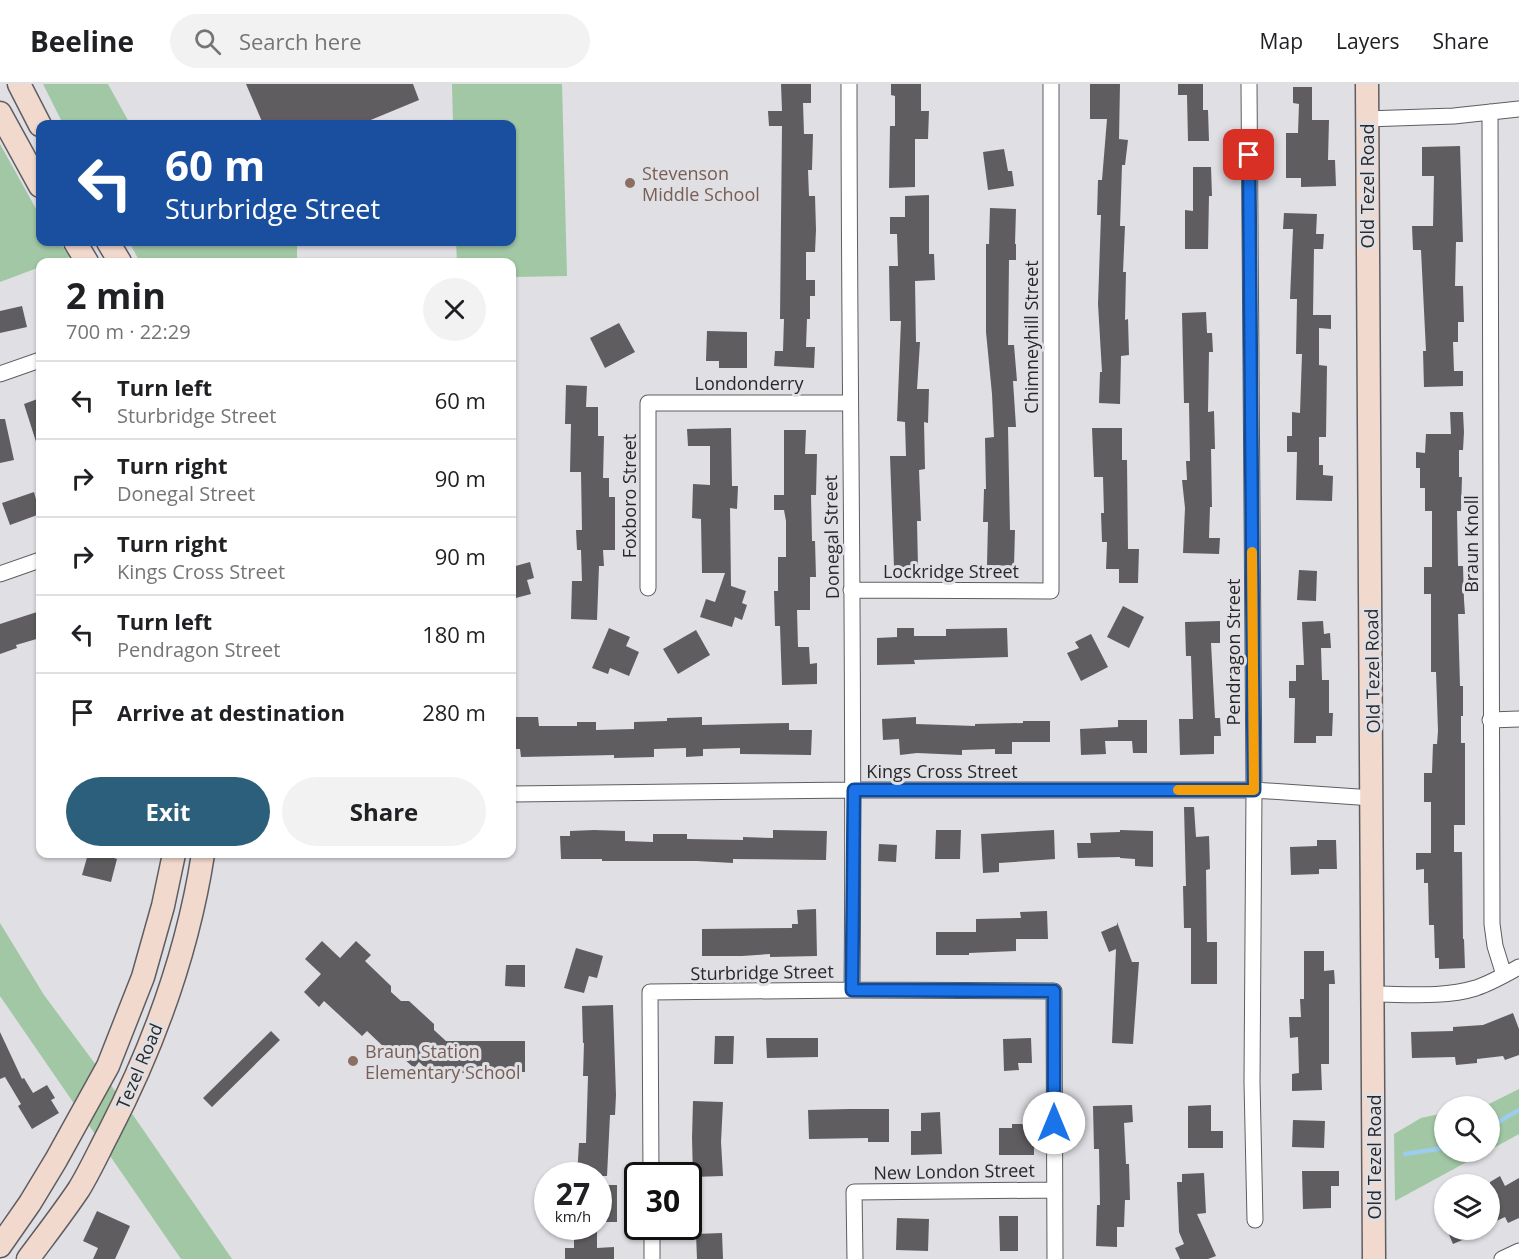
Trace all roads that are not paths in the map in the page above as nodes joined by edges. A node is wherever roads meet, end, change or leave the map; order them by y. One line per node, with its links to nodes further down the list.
1 (19, 84): 10 (street)
2 (849, 84): 15 (street, Donegal Street)
3 (1051, 84): 20 (street, Chimneyhill Street)
4 (1249, 84): 24 (street, Pendragon Street)
5 (1367, 84): 9 (street, Old Tezel Road)
6 (1519, 108): 8 (street)
7 (0, 112): 11 (street)
8 (1490, 112): 9 (street); 22 (street, Braun Knoll)
9 (1366, 119): 26 (street, Old Tezel Road)
10 (37, 120)
11 (36, 179)
12 (36, 361): 13 (street)
13 (0, 374)
14 (648, 403): 15 (street, Londonderry); 18 (street, Foxboro Street)
15 (849, 403): 19 (street, Donegal Street)
16 (36, 561): 17 (street)
17 (0, 574)
18 (648, 588)
19 (851, 590): 20 (street, Lockridge Street); 23 (street, Donegal Street)
20 (1051, 591)
21 (1519, 719): 22 (street)
22 (1490, 720): 30 (street, Braun Knoll)
23 (854, 790): 24 (street, Kings Cross Street); 25 (street, Kings Cross Street); 31 (street, Donegal Street)
24 (1254, 790): 26 (street, Kings Cross Street); 35 (street, Pendragon Street)
25 (516, 794)
26 (1373, 798): 32 (street, Old Tezel Road)
27 (173, 858): 37 (street, Tezel Road)
28 (202, 858): 39 (street, Tezel Road)
29 (1519, 968): 30 (street)
30 (1504, 975): 32 (street)
31 (852, 990): 33 (street, Sturbridge Street); 34 (street, Sturbridge Street)
32 (1373, 994): 43 (street, Old Tezel Road)
33 (651, 1162)
34 (1054, 1190): 41 (street, New London Street); 42 (street)
35 (1255, 1220)
36 (652, 1240): 40 (street)
37 (0, 1246)
38 (1519, 1251): 44 (street)
39 (33, 1258)
40 (652, 1259)
41 (855, 1259)
42 (1054, 1259)
43 (1374, 1259)
44 (1502, 1259)

